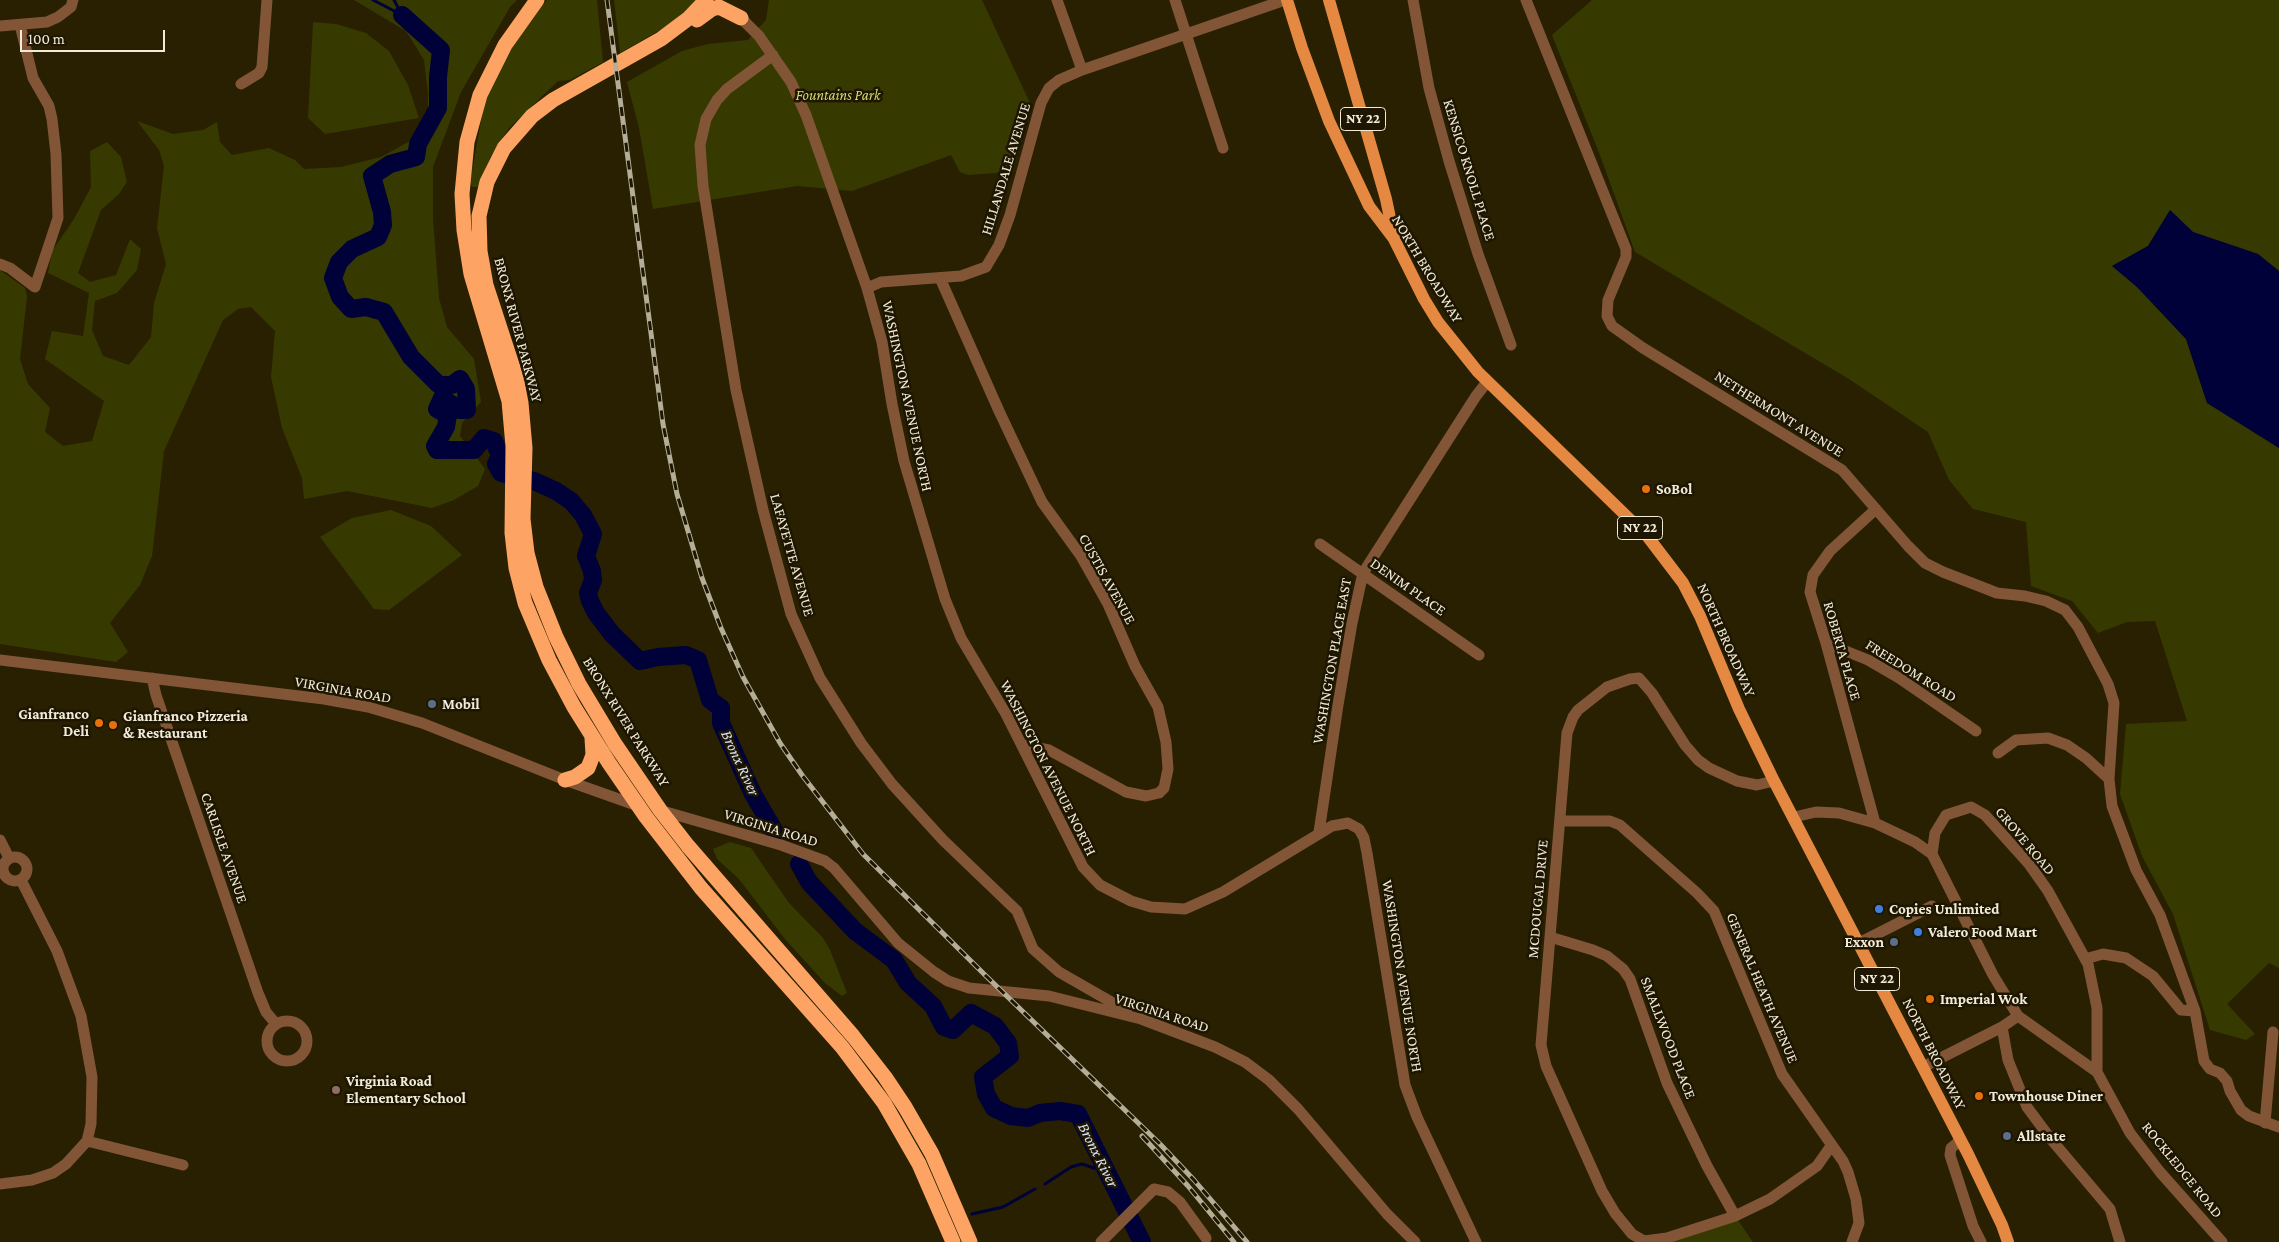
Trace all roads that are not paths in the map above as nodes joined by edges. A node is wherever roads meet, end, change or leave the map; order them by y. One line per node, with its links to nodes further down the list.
1 (267, 0): 19 (street)
2 (537, 0): 27 (highway, BRONX RIVER PARKWAY)
3 (706, 0): 16 (highway, BRONX RIVER PARKWAY)
4 (727, 0): 12 (highway)
5 (1057, 0): 18 (street)
6 (1175, 0): 15 (street)
7 (1286, 0): 15 (street, HILLANDALE AVENUE); 21 (main road, NORTH BROADWAY)
8 (1329, 0): 21 (main road, NY 22)
9 (1412, 0): 25 (street, KENSICO KNOLL PLACE)
10 (1526, 0): 29 (street, NETHERMONT AVENUE)
11 (71, 4): 13 (street)
12 (741, 18): 16 (highway); 17 (street, WASHINGTON AVENUE NORTH)
13 (20, 25): 14 (street); 22 (street)
14 (0, 26)
15 (1186, 35): 18 (street, HILLANDALE AVENUE); 20 (street)
16 (649, 47): 27 (highway, BRONX RIVER PARKWAY)
17 (773, 55): 24 (street, WASHINGTON AVENUE NORTH); 59 (street, LAFAYETTE AVENUE)
18 (1082, 70): 23 (street, HILLANDALE AVENUE)
19 (241, 84)
20 (1222, 148)
21 (1394, 240): 26 (main road, NORTH BROADWAY / NY 22)
22 (0, 264)
23 (940, 278): 24 (street, HILLANDALE AVENUE); 38 (street, CUSTIS AVENUE)
24 (867, 288): 38 (street, WASHINGTON AVENUE NORTH)
25 (1511, 345)
26 (1487, 382): 31 (street, WASHINGTON PLACE EAST); 42 (main road, NORTH BROADWAY / NY 22)
27 (519, 462): 28 (highway, BRONX RIVER PARKWAY)
28 (517, 496): 37 (highway, BRONX RIVER PARKWAY); 44 (highway, BRONX RIVER PARKWAY)
29 (1876, 508): 32 (street, ROBERTA PLACE); 40 (street, NETHERMONT AVENUE)
30 (1320, 544): 31 (street, DENIM PLACE)
31 (1363, 574): 33 (street, DENIM PLACE); 48 (street, WASHINGTON PLACE EAST)
32 (1826, 643): 36 (street, FREEDOM ROAD); 47 (street, ROBERTA PLACE)
33 (1479, 655)
34 (0, 660): 35 (street, VIRGINIA ROAD)
35 (152, 678): 41 (street, VIRGINIA ROAD); 60 (street, CARLISLE AVENUE)
36 (1976, 731)
37 (590, 735): 41 (highway); 43 (highway, BRONX RIVER PARKWAY)
38 (1023, 745): 48 (street, WASHINGTON AVENUE NORTH)
39 (1998, 753): 40 (street)
40 (2109, 779): 57 (street)
41 (565, 780): 43 (street, VIRGINIA ROAD)
42 (1774, 781): 45 (main road, NORTH BROADWAY / NY 22); 46 (street, MCDOUGAL DRIVE)
43 (639, 807): 44 (street, VIRGINIA ROAD); 74 (highway, BRONX RIVER PARKWAY)
44 (660, 810): 59 (street, VIRGINIA ROAD); 75 (highway, BRONX RIVER PARKWAY)
45 (1794, 817): 47 (street); 55 (main road, NORTH BROADWAY / NY 22)
46 (1560, 821): 54 (street, MCDOUGAL DRIVE); 69 (street, GENERAL HEATH AVENUE)
47 (1875, 823): 50 (street)
48 (1319, 832): 78 (street, WASHINGTON AVENUE NORTH)
49 (0, 840): 51 (street)
50 (1932, 854): 56 (street, GROVE ROAD); 58 (street, ROCKLEDGE ROAD)
51 (9, 858): 52 (street); 52 (street)
52 (21, 880): 68 (street)
53 (1932, 906): 55 (street)
54 (1550, 937): 72 (street, SMALLWOOD PLACE); 72 (street, MCDOUGAL DRIVE)
55 (1859, 943): 63 (main road, NORTH BROADWAY / NY 22)
56 (2085, 959): 57 (street); 64 (street, GROVE ROAD)
57 (2195, 1011): 65 (street)
58 (2015, 1018): 61 (street); 64 (street, ROCKLEDGE ROAD)
59 (1141, 1019): 77 (street, VIRGINIA ROAD)
60 (276, 1024)
61 (2002, 1027): 63 (street); 82 (street)
62 (2273, 1032): 65 (street)
63 (1923, 1068): 67 (main road, NORTH BROADWAY / NY 22)
64 (2097, 1072): 83 (street, ROCKLEDGE ROAD)
65 (2265, 1123): 66 (street)
66 (2279, 1127)
67 (1961, 1140): 80 (street); 81 (main road, NORTH BROADWAY / NY 22)
68 (87, 1141): 70 (street); 71 (street)
69 (1831, 1146): 72 (street); 79 (street, GENERAL HEATH AVENUE)
70 (184, 1165)
71 (0, 1184)
72 (1735, 1216)
73 (1206, 1238): 76 (street)
74 (953, 1242)
75 (970, 1242)
76 (1101, 1242)
77 (1415, 1242)
78 (1476, 1242)
79 (1852, 1242)
80 (1981, 1242)
81 (2008, 1242)
82 (2120, 1242)
83 (2222, 1242)

